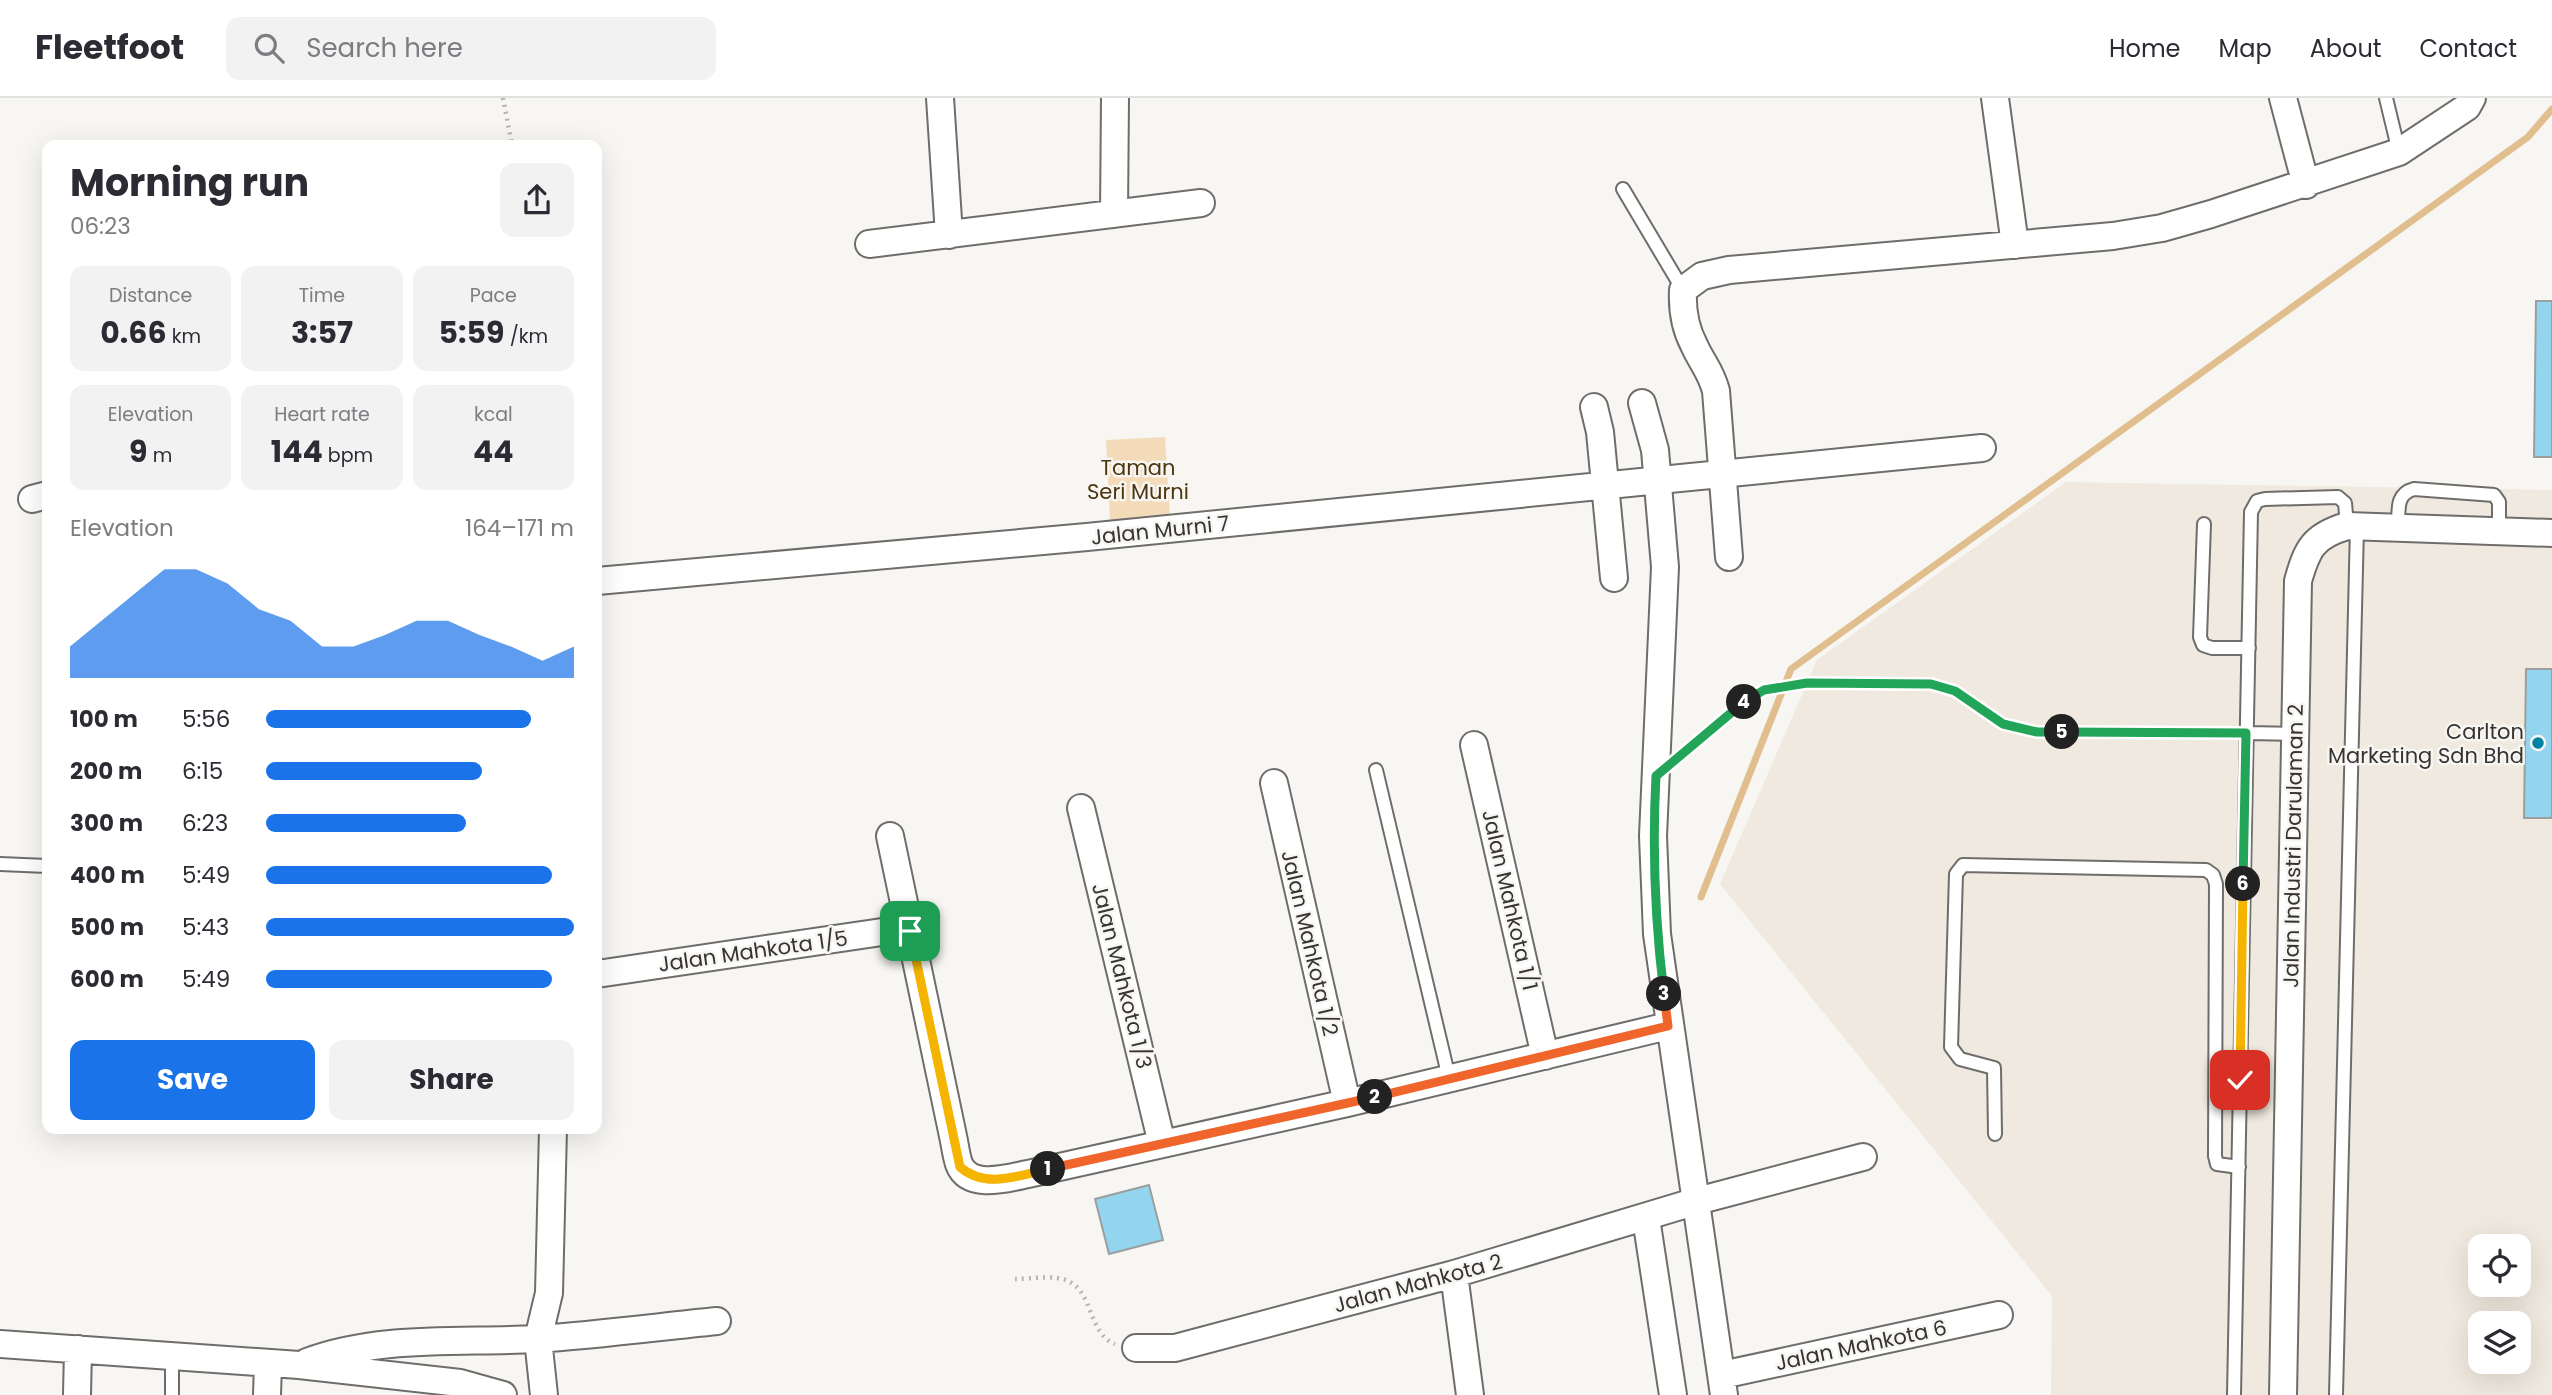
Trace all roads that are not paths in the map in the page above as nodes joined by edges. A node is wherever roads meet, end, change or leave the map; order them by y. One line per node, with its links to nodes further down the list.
1 (940, 98): 12 (street)
2 (1115, 98): 11 (street)
3 (1995, 98): 14 (street)
4 (2283, 98): 8 (street)
5 (2386, 98): 7 (lane)
6 (2472, 98): 7 (street)
7 (2399, 152): 8 (street)
8 (2306, 185): 14 (street)
9 (1623, 189): 15 (lane)
10 (1201, 204): 11 (street)
11 (1114, 214): 12 (street)
12 (949, 235): 13 (street)
13 (869, 244)
14 (2015, 245): 15 (street)
15 (1683, 290): 19 (street)
16 (1642, 403): 20 (street)
17 (1594, 407): 21 (street)
18 (1982, 448): 19 (street, Jalan Murni 7)
19 (1722, 473): 20 (street, Jalan Murni 7); 27 (street)
20 (1658, 480): 21 (street, Jalan Murni 7); 42 (street)
21 (1606, 485): 28 (street); 29 (street, Jalan Murni 7)
22 (2204, 524): 30 (lane)
23 (2352, 526): 24 (street, Jalan Industri Darulaman 2); 30 (lane); 32 (street, Jalan Industri Darulaman 2); 74 (lane)
24 (2398, 528): 25 (street, Jalan Industri Darulaman 2); 25 (lane)
25 (2499, 531): 26 (street, Jalan Industri Darulaman 2)
26 (2552, 533)
27 (1729, 557)
28 (1614, 578)
29 (602, 581)
30 (2249, 648): 31 (lane)
31 (2246, 733): 32 (lane); 50 (lane)
32 (2295, 734): 73 (street, Jalan Industri Darulaman 2)
33 (1474, 745): 43 (street, Jalan Mahkota 1/1)
34 (1376, 770): 44 (lane)
35 (1274, 783): 45 (street, Jalan Mahkota 1/2)
36 (1081, 808): 48 (street, Jalan Mahkota 1/3)
37 (890, 836): 40 (street)
38 (0, 864): 39 (lane)
39 (42, 866)
40 (910, 931): 41 (street, Jalan Mahkota 1/5); 48 (street)
41 (602, 973)
42 (1668, 1026): 43 (street); 51 (street)
43 (1545, 1056): 44 (street)
44 (1449, 1078): 45 (street)
45 (1347, 1104): 48 (street)
46 (553, 1134): 56 (street)
47 (1995, 1134): 50 (lane)
48 (1162, 1144)
49 (1863, 1157): 51 (street, Jalan Mahkota 2)
50 (2239, 1167): 72 (lane)
51 (1697, 1201): 52 (street, Jalan Mahkota 2); 63 (street)
52 (1646, 1218): 53 (street, Jalan Mahkota 2); 71 (street)
53 (1454, 1274): 58 (street, Jalan Mahkota 2); 70 (street)
54 (1999, 1315): 63 (street, Jalan Mahkota 6)
55 (717, 1321): 56 (street)
56 (538, 1339): 62 (street); 69 (street)
57 (0, 1344): 59 (street)
58 (1136, 1348)
59 (78, 1349): 60 (street); 65 (street)
60 (172, 1357): 61 (street); 66 (lane)
61 (268, 1364): 62 (street); 67 (street)
62 (299, 1365): 64 (street)
63 (1723, 1385)
64 (459, 1389): 68 (street)
65 (77, 1395)
66 (172, 1395)
67 (267, 1395)
68 (503, 1395)
69 (544, 1395)
70 (1470, 1395)
71 (1674, 1395)
72 (2234, 1395)
73 (2283, 1395)
74 (2336, 1395)

